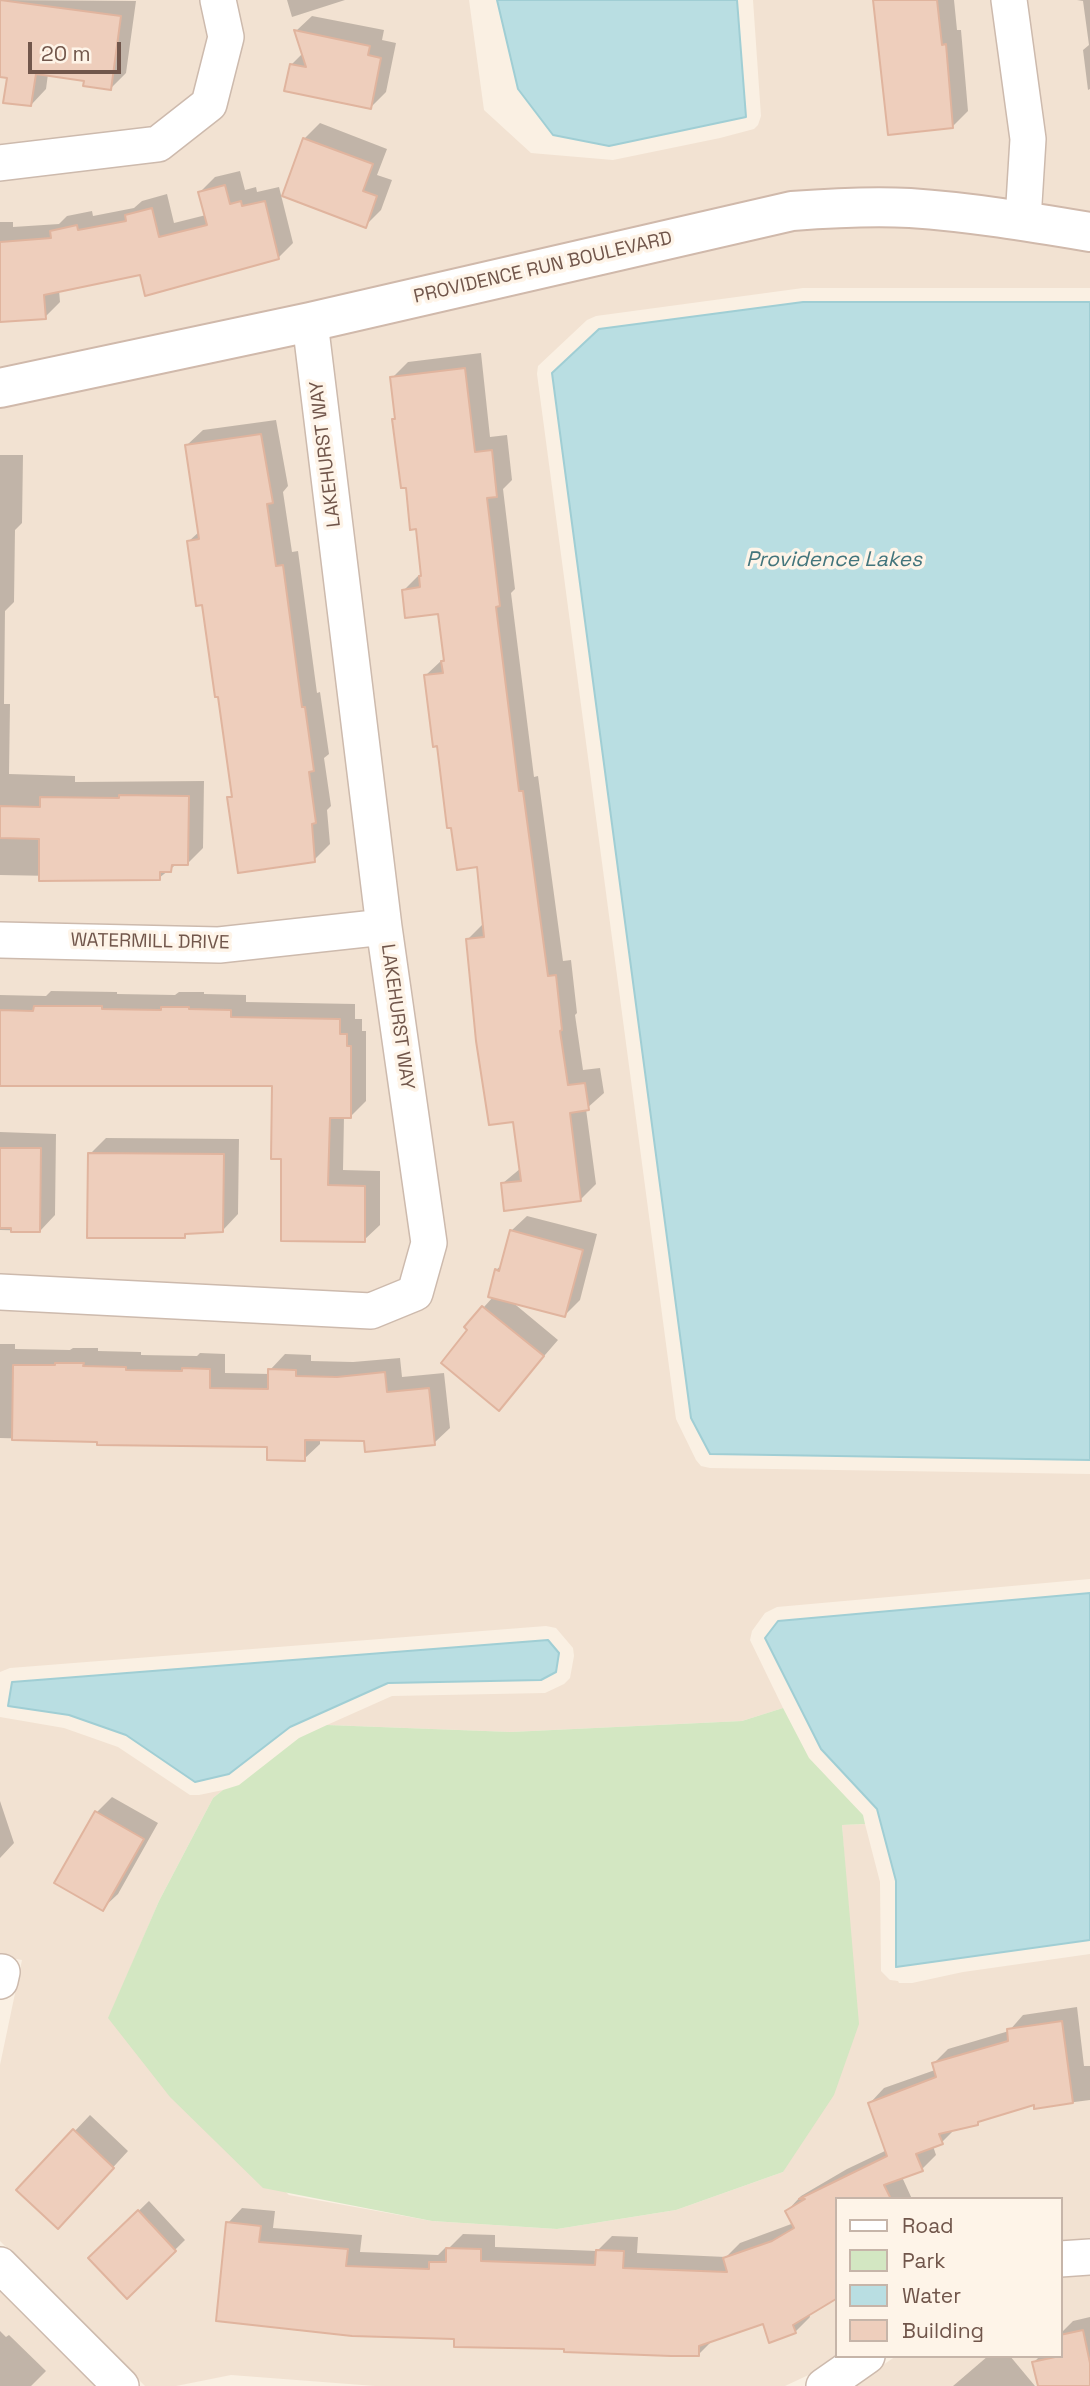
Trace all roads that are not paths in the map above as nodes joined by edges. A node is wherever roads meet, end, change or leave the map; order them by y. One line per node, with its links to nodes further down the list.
1 (218, 0): 3 (street)
2 (1009, 0): 4 (street)
3 (0, 163)
4 (1023, 220): 5 (street, PROVIDENCE RUN BOULEVARD); 6 (street, PROVIDENCE RUN BOULEVARD)
5 (1090, 232)
6 (310, 322): 7 (street, PROVIDENCE RUN BOULEVARD); 8 (street, LAKEHURST WAY)
7 (0, 388)
8 (384, 927): 9 (street, WATERMILL DRIVE); 10 (street, LAKEHURST WAY)
9 (0, 940)
10 (0, 1292)
11 (1090, 2257): 12 (street)
12 (1062, 2259)
13 (0, 2265): 15 (street)
14 (864, 2358): 16 (street)
15 (121, 2386)
16 (824, 2386)

